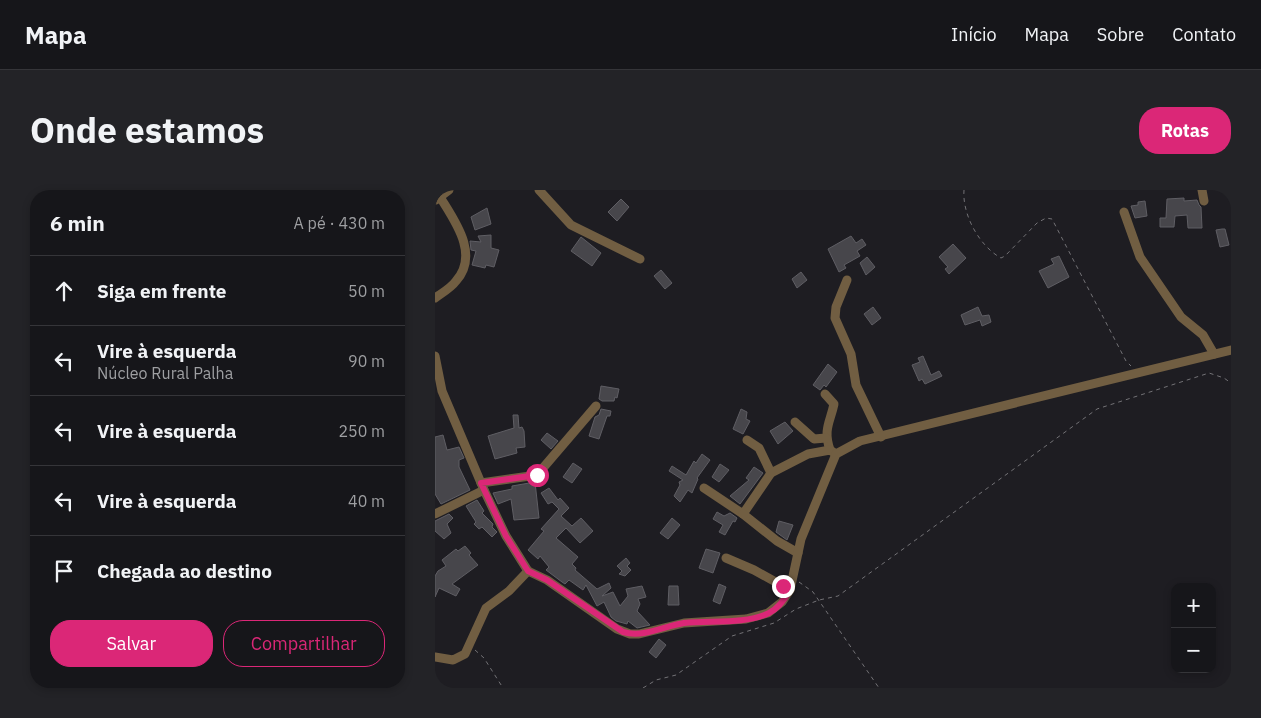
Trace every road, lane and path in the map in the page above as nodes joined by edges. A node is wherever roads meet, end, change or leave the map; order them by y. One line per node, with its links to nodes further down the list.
1 (449, 190): 5 (street)
2 (539, 190): 8 (street)
3 (964, 190): 14 (path)
4 (1203, 190): 6 (street)
5 (437, 199): 10 (street)
6 (1204, 201)
7 (1125, 212): 12 (street)
8 (640, 259)
9 (847, 280): 19 (street)
10 (435, 298)
11 (1231, 350): 12 (street)
12 (1215, 354): 14 (street)
13 (435, 356): 24 (street)
14 (1140, 373): 19 (street)
15 (1231, 383): 33 (path)
16 (825, 394): 20 (street)
17 (596, 406): 24 (street)
18 (795, 422): 20 (street)
19 (881, 437): 22 (street)
20 (827, 438): 22 (street)
21 (747, 440): 23 (street)
22 (833, 452): 23 (street); 28 (street)
23 (771, 473): 27 (street)
24 (482, 487): 26 (street); 30 (street)
25 (704, 488): 27 (street)
26 (435, 514)
27 (743, 514): 28 (street)
28 (798, 552): 31 (street)
29 (726, 558): 32 (street)
30 (528, 571): 32 (street); 34 (street)
31 (794, 578): 32 (street); 33 (path)
32 (790, 590)
33 (819, 600): 37 (path); 38 (path)
34 (470, 647): 35 (street); 36 (path)
35 (435, 657)
36 (503, 688)
37 (643, 688)
38 (879, 688)

